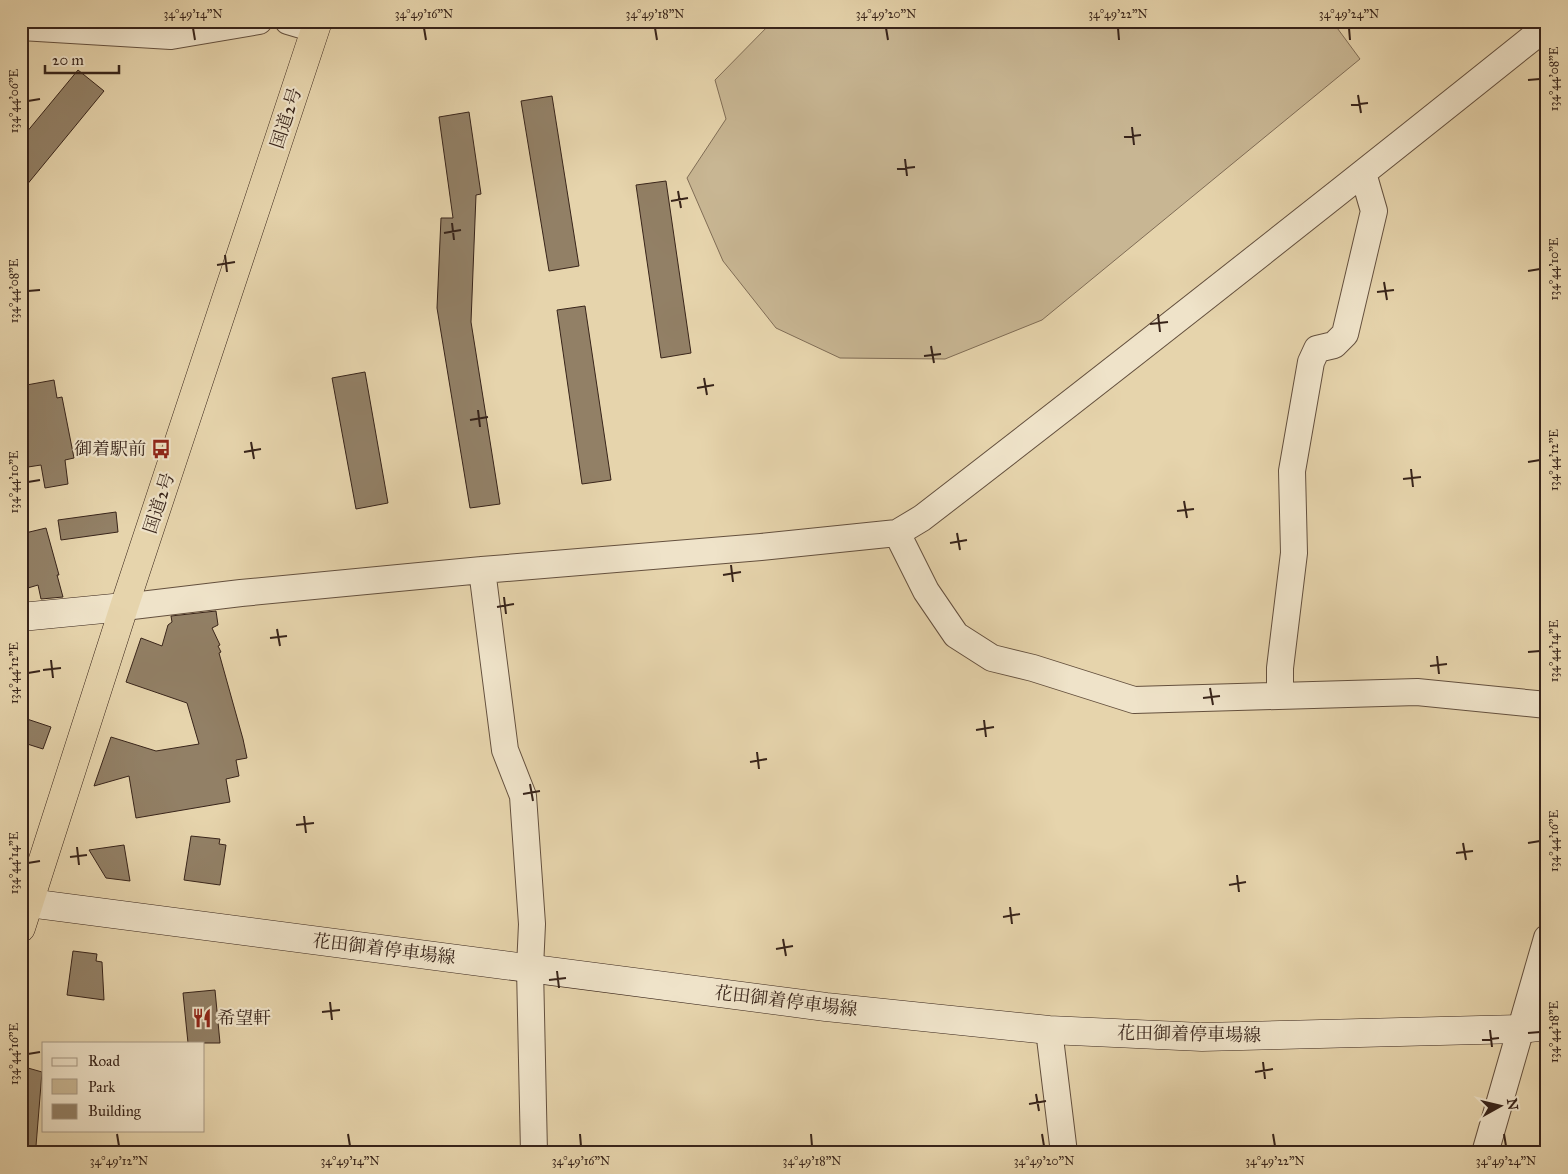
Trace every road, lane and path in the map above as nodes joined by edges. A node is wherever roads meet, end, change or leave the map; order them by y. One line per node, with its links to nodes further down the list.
1 (259, 21): 5 (street)
2 (288, 21): 3 (street)
3 (316, 25): 9 (highway, 国道2号)
4 (1547, 26): 6 (street)
5 (21, 27)
6 (1363, 173): 7 (street); 11 (street)
7 (897, 533): 8 (street); 11 (street)
8 (482, 570): 9 (street); 15 (street)
9 (124, 607): 10 (main road); 13 (highway, 国道2号)
10 (21, 617)
11 (1280, 695): 12 (street)
12 (1547, 705)
13 (24, 911): 15 (main road, 花田御着停車場線)
14 (1547, 938): 17 (street)
15 (530, 968): 18 (main road, 花田御着停車場線); 19 (street)
16 (1547, 1026): 17 (main road, 花田御着停車場線)
17 (1520, 1029): 18 (main road, 花田御着停車場線); 21 (street)
18 (1049, 1030): 20 (street)
19 (534, 1153)
20 (1064, 1153)
21 (1486, 1153)

